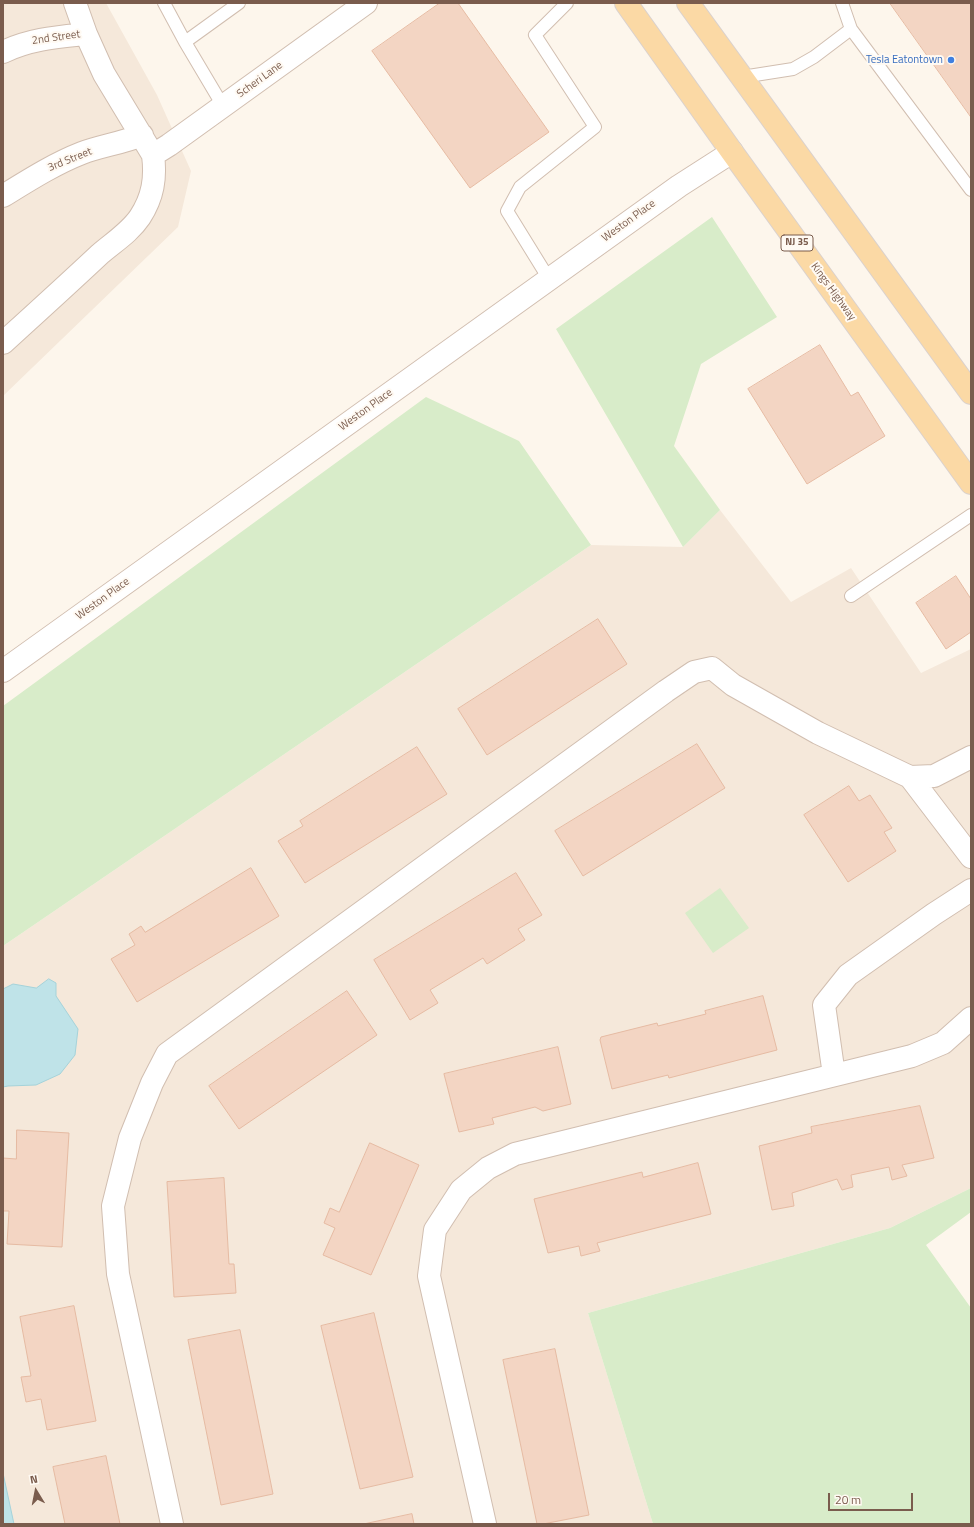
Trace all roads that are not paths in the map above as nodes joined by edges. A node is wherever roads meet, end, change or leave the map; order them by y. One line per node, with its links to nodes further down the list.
1 (75, 3): 10 (street)
2 (164, 3): 11 (lane)
3 (239, 3): 11 (lane)
4 (366, 3): 14 (street, Scheri Lane)
5 (567, 3): 20 (lane)
6 (626, 3): 16 (main road, Kings Highway / NJ 35)
7 (688, 3): 13 (main road)
8 (842, 3): 9 (lane)
9 (851, 28): 13 (lane); 18 (lane)
10 (86, 34): 12 (street, 2nd Street); 15 (street)
11 (185, 42): 14 (lane)
12 (3, 52)
13 (742, 77): 22 (main road)
14 (223, 106): 17 (street, Scheri Lane)
15 (142, 135): 17 (street); 19 (street, 3rd Street)
16 (732, 152): 20 (street, Weston Place); 23 (main road, Kings Highway / NJ 35)
17 (153, 155): 21 (street)
18 (971, 190)
19 (3, 196)
20 (549, 278): 26 (street, Weston Place)
21 (3, 343)
22 (971, 393)
23 (971, 483)
24 (971, 515): 25 (lane)
25 (851, 596)
26 (3, 670)
27 (971, 757): 28 (street)
28 (910, 776): 29 (street); 33 (street)
29 (971, 857)
30 (971, 890): 32 (street)
31 (971, 1018): 32 (street)
32 (834, 1075): 34 (street)
33 (172, 1524)
34 (485, 1524)

